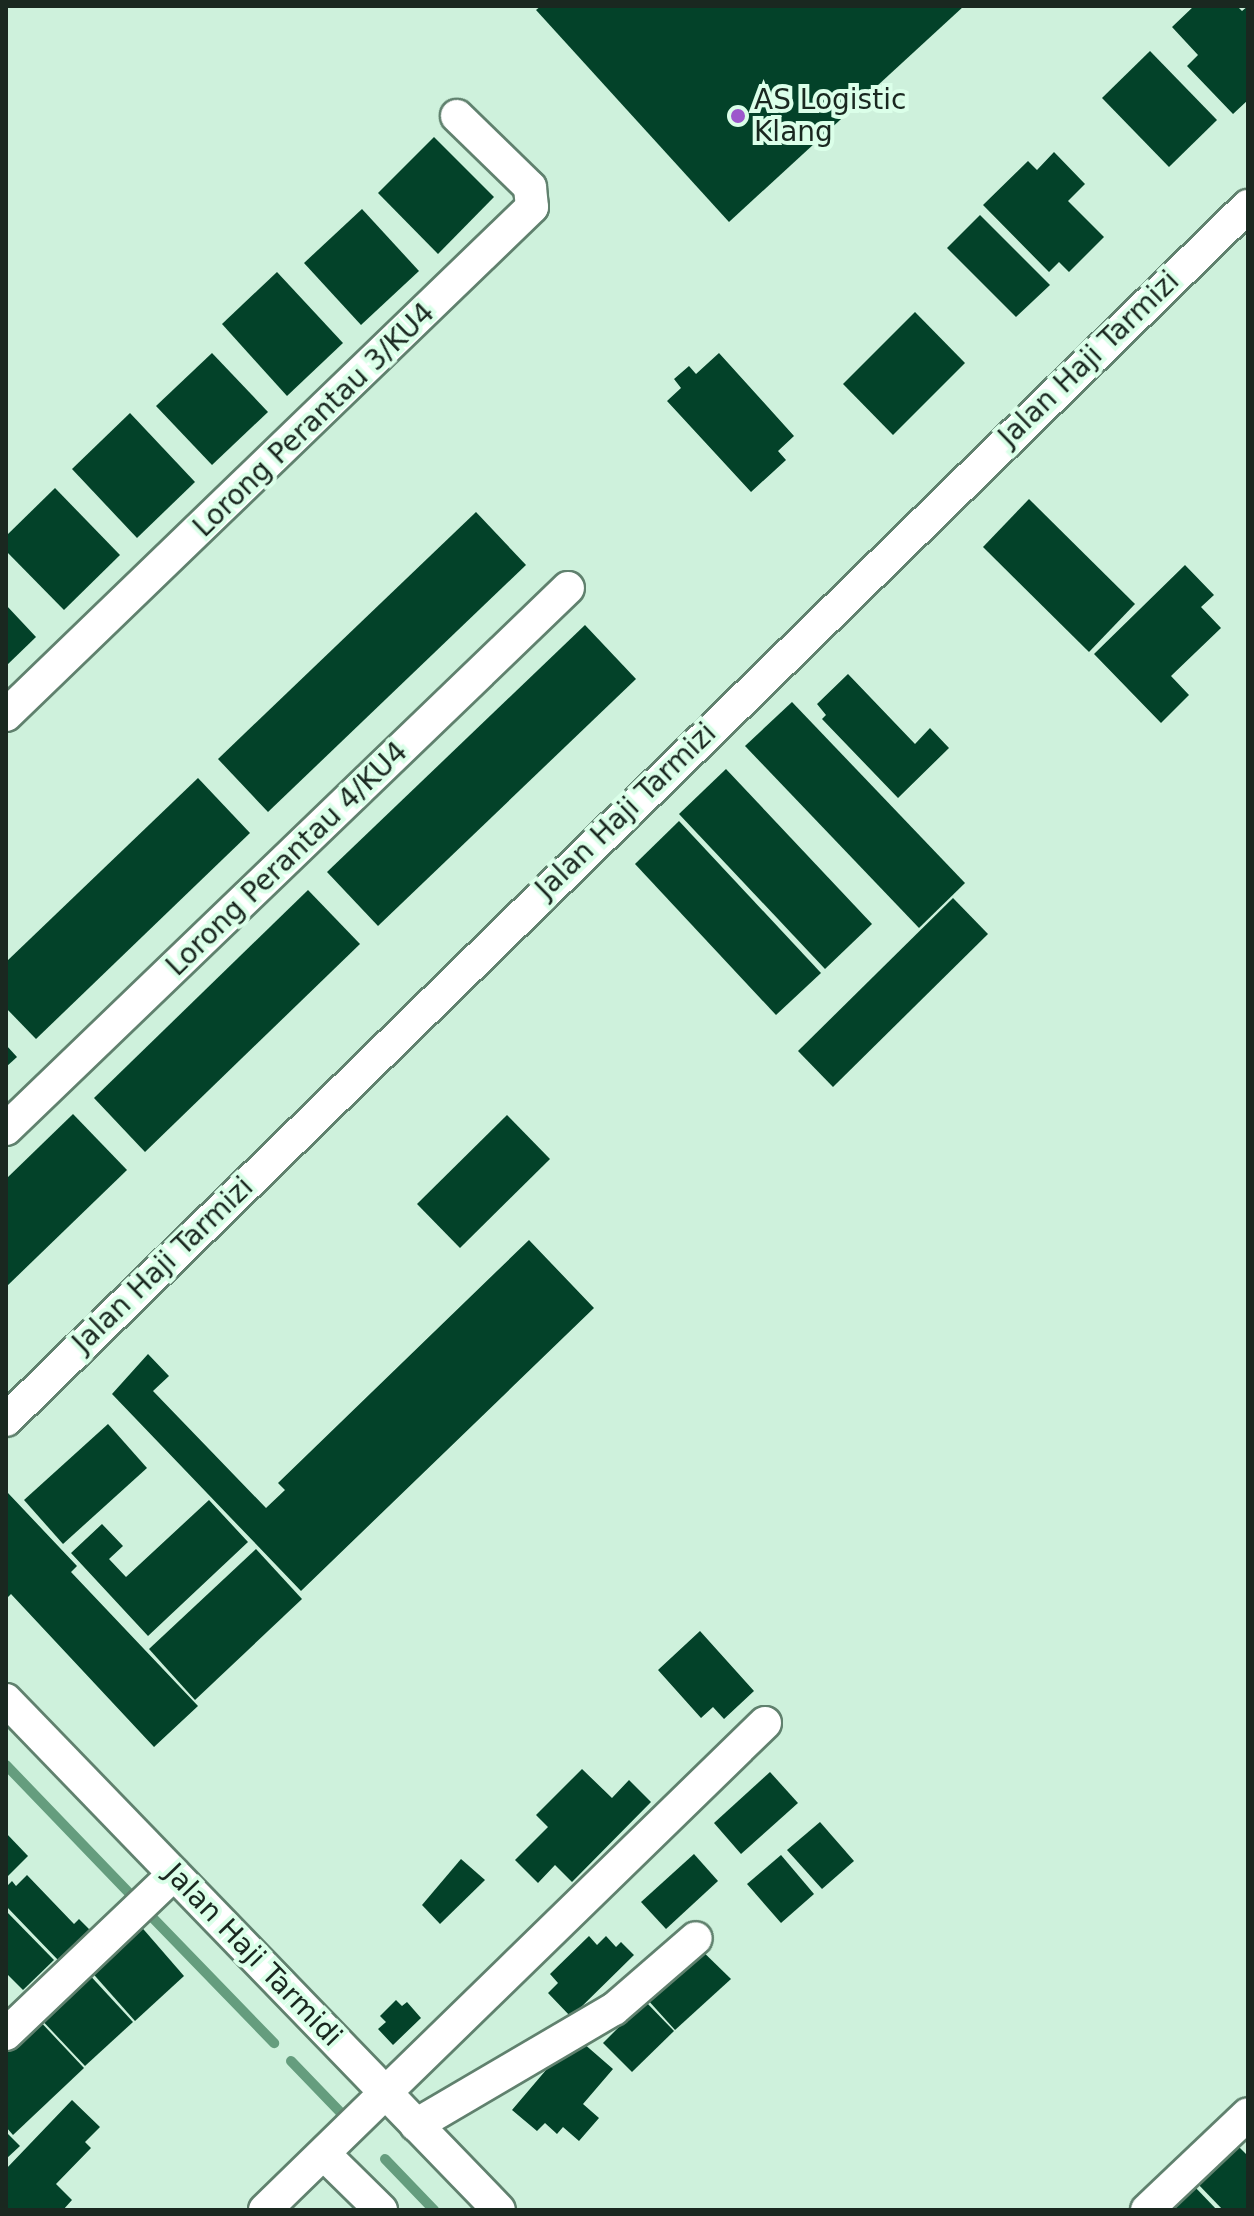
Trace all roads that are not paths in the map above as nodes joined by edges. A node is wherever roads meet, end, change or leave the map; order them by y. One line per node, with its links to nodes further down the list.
1 (457, 116): 4 (street, Lorong Perantau 3/KU4)
2 (1248, 206): 6 (street, Jalan Haji Tarmizi)
3 (568, 588): 5 (street, Lorong Perantau 4/KU4)
4 (6, 715)
5 (6, 1129)
6 (6, 1420)
7 (9, 1709): 9 (street, Jalan Haji Tarmidi)
8 (765, 1723): 12 (street)
9 (174, 1874): 11 (street); 12 (street, Jalan Haji Tarmidi)
10 (696, 1938): 14 (street)
11 (6, 2034)
12 (383, 2090): 14 (street, Jalan Haji Tarmidi); 15 (street)
13 (1248, 2114): 19 (street)
14 (416, 2125): 18 (street, Jalan Haji Tarmidi)
15 (324, 2154): 16 (street); 17 (street)
16 (265, 2210)
17 (381, 2210)
18 (499, 2210)
19 (1147, 2210)

